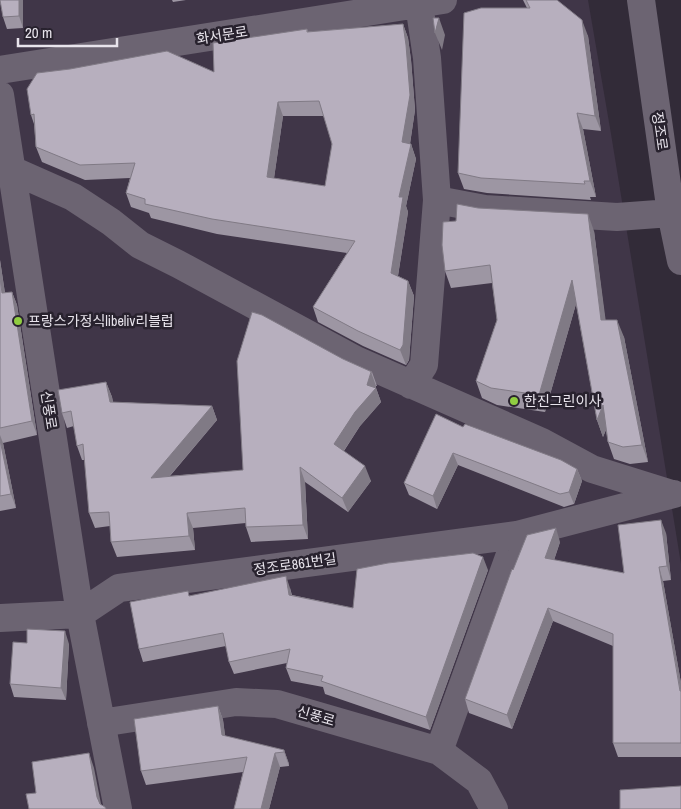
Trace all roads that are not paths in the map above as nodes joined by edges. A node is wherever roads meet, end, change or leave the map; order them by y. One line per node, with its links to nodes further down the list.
1 (641, 0): 7 (street, 정조로)
2 (431, 2): 3 (street, 화서문로); 6 (street)
3 (0, 70)
4 (0, 95): 5 (street, 신풍로)
5 (12, 170): 9 (street); 12 (street, 신풍로)
6 (437, 200): 7 (street); 9 (street)
7 (671, 213): 8 (street, 정조로)
8 (681, 261)
9 (411, 385): 10 (street)
10 (676, 494): 11 (street, 정조로861번길)
11 (517, 535): 12 (street, 정조로861번길); 15 (street)
12 (80, 614): 13 (street); 14 (street, 신풍로)
13 (0, 618)
14 (101, 724): 15 (street, 신풍로); 16 (street, 신풍로)
15 (439, 751): 17 (street)
16 (118, 809)
17 (494, 809)

